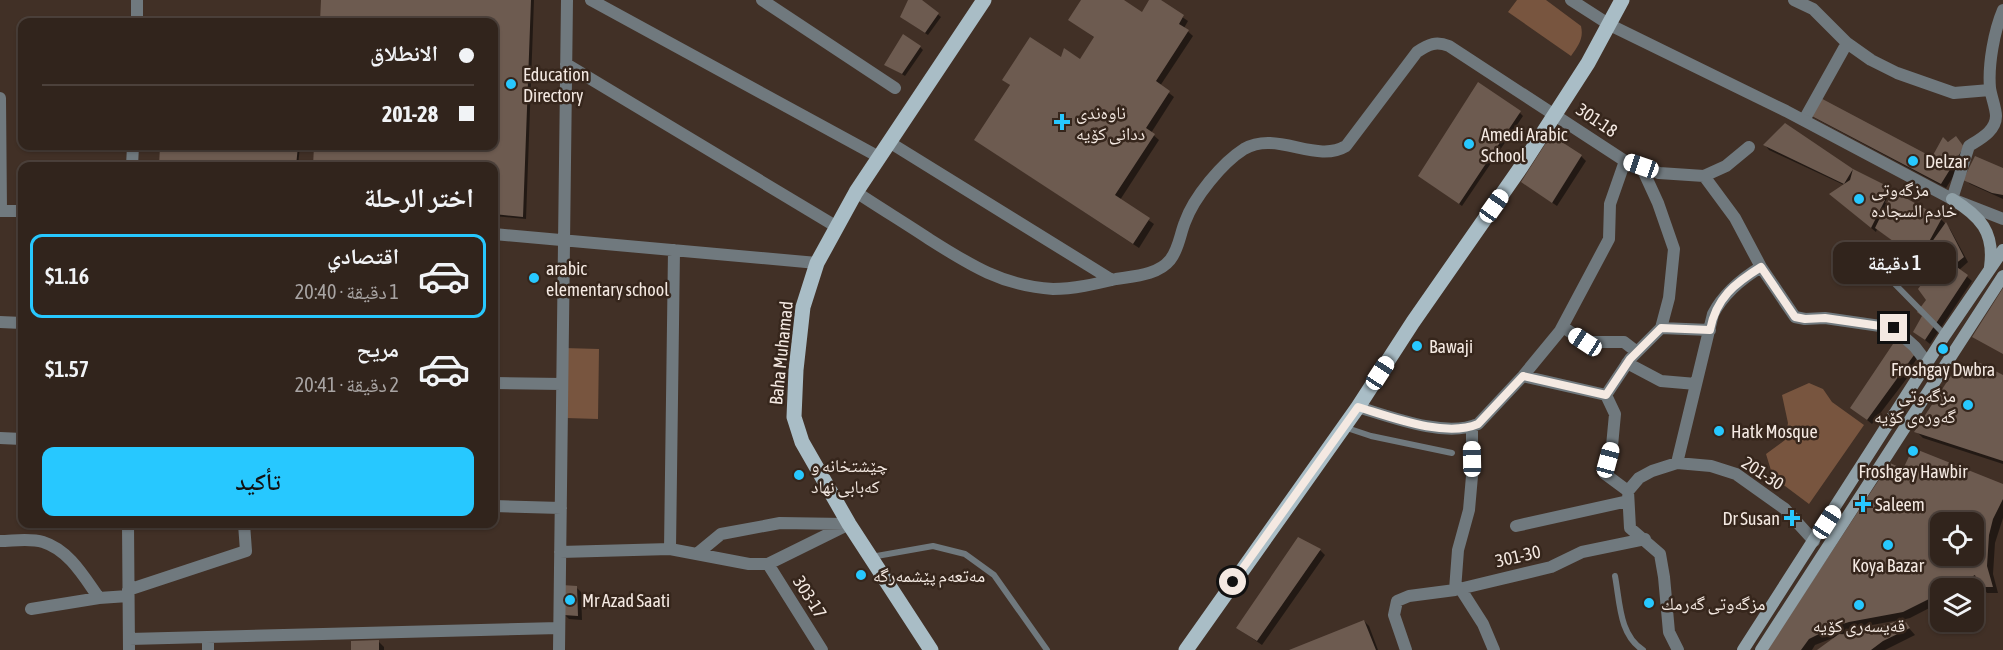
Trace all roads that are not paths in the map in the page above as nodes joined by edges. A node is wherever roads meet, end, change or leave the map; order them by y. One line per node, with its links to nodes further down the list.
1 (137, 0): 11 (street)
2 (567, 0): 14 (street)
3 (591, 0): 22 (street)
4 (762, 0): 15 (street)
5 (984, 0): 20 (main road, Baha Muhamad)
6 (1571, 0): 12 (street)
7 (1622, 0): 12 (main road)
8 (1794, 0): 9 (street)
9 (1814, 4): 13 (street)
10 (2003, 10): 16 (street)
11 (136, 18)
12 (1610, 25): 18 (main road); 19 (street)
13 (1846, 43): 16 (street); 19 (street)
14 (566, 64): 31 (street); 33 (street)
15 (895, 88)
16 (1990, 90): 27 (street)
17 (0, 98): 28 (street)
18 (1555, 114): 23 (street, 301-18); 41 (street, 301-18); 56 (main road)
19 (1804, 120): 27 (street)
20 (889, 142): 22 (main road, Baha Muhamad); 41 (street)
21 (1749, 147): 25 (street)
22 (879, 157): 26 (main road, Baha Muhamad)
23 (1626, 161): 24 (street, 301-18); 44 (street)
24 (1641, 166): 25 (street, 301-18); 45 (street)
25 (1704, 176): 37 (street)
26 (856, 192): 31 (main road, Baha Muhamad); 41 (street)
27 (1952, 199): 30 (street); 38 (main road)
28 (0, 211): 29 (street)
29 (18, 211)
30 (2003, 219)
31 (837, 227): 36 (main road, Baha Muhamad)
32 (498, 234): 33 (street)
33 (564, 240): 34 (street); 53 (street)
34 (674, 250): 36 (street); 73 (street)
35 (2003, 250): 38 (main road)
36 (818, 263): 66 (main road, Baha Muhamad)
37 (1761, 267): 46 (street); 50 (street)
38 (1990, 271): 47 (main road)
39 (1885, 274): 47 (lane)
40 (2002, 278): 97 (main road)
41 (1112, 280)
42 (0, 322): 43 (street)
43 (18, 323)
44 (1563, 327): 48 (street); 51 (street)
45 (1661, 328): 46 (street); 48 (street)
46 (1710, 330): 54 (street)
47 (1946, 335): 50 (main road)
48 (1638, 352): 49 (street)
49 (1627, 363): 54 (street); 55 (street)
50 (1928, 364): 72 (main road)
51 (1523, 376): 55 (street); 58 (street)
52 (498, 383): 53 (street)
53 (562, 384): 65 (street)
54 (1696, 384): 62 (street)
55 (1606, 395): 63 (street)
56 (1358, 407): 57 (main road); 58 (street)
57 (1344, 426): 61 (lane); 91 (main road)
58 (1472, 426): 79 (street)
59 (0, 438): 60 (street)
60 (18, 438)
61 (1452, 453)
62 (1677, 464): 63 (street); 72 (street, 201-30)
63 (1628, 496): 67 (street); 70 (street)
64 (498, 506): 65 (street)
65 (561, 508): 74 (street)
66 (849, 524): 75 (street); 76 (main road, Baha Muhamad); 77 (street)
67 (1516, 526)
68 (128, 528): 80 (street)
69 (244, 528): 80 (street)
70 (1645, 539): 79 (street, 301-30); 95 (street)
71 (0, 541): 81 (street)
72 (1814, 541): 96 (main road)
73 (670, 549): 74 (street); 75 (street)
74 (560, 552): 83 (street)
75 (698, 553): 77 (street)
76 (870, 557): 89 (main road, Baha Muhamad); 90 (lane)
77 (768, 564): 88 (street, 303-17)
78 (1616, 576): 94 (lane)
79 (1457, 589): 92 (street, 301-30); 93 (street)
80 (128, 593): 81 (street); 85 (street)
81 (99, 598): 82 (street)
82 (31, 609)
83 (559, 628): 84 (street); 87 (street)
84 (208, 637): 85 (street); 86 (street)
85 (129, 644)
86 (208, 650)
87 (559, 650)
88 (822, 650)
89 (931, 650)
90 (1047, 650)
91 (1186, 650)
92 (1406, 650)
93 (1494, 650)
94 (1643, 650)
95 (1678, 650)
96 (1743, 650)
97 (1761, 650)

